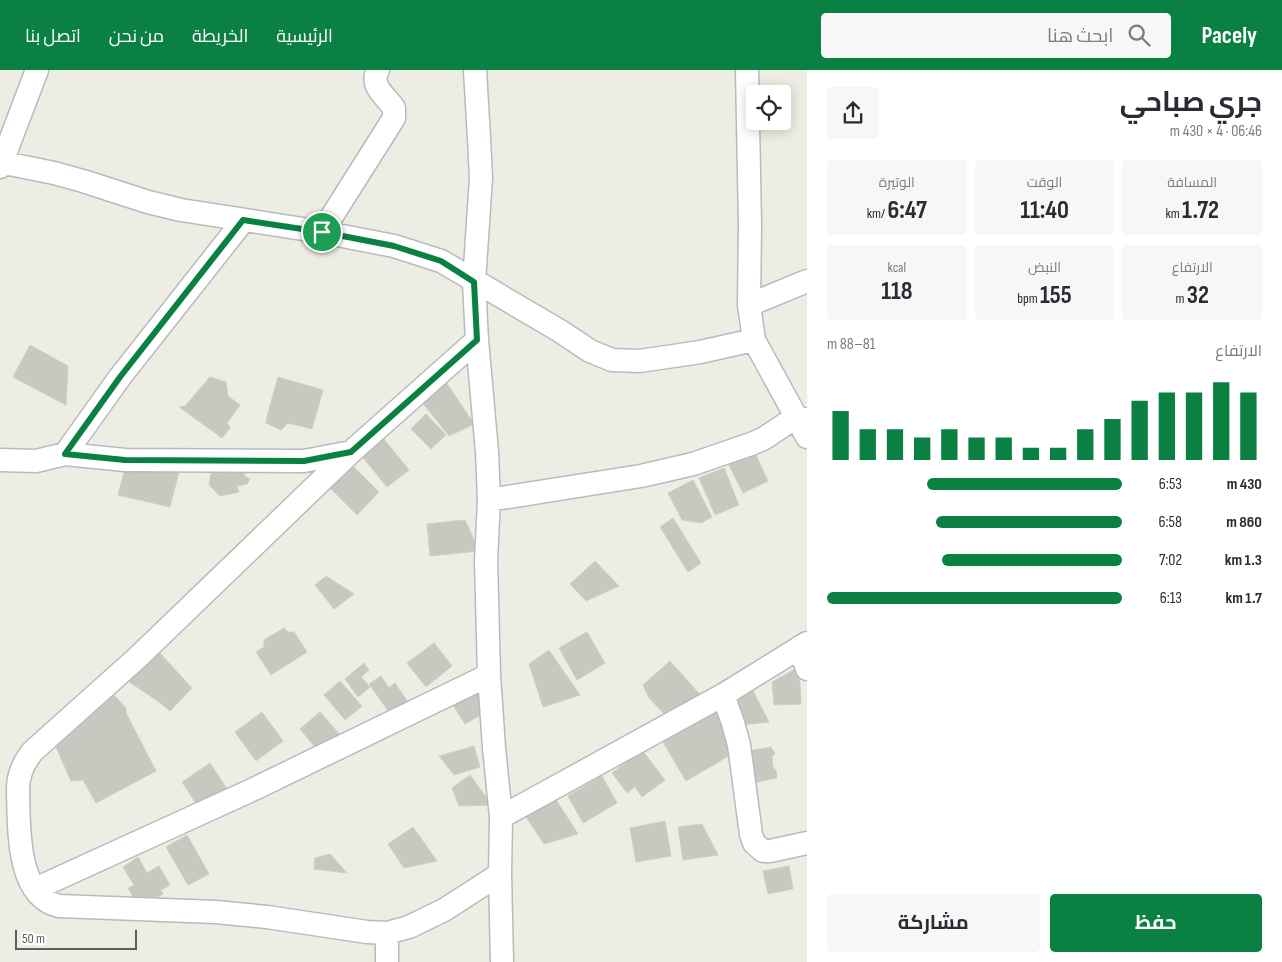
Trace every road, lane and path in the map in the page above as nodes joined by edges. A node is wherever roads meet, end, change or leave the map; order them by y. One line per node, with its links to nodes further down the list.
1 (37, 70): 5 (street)
2 (378, 70): 7 (street)
3 (475, 70): 9 (street)
4 (747, 70): 10 (street)
5 (1, 164): 6 (street)
6 (243, 220): 7 (street); 16 (street)
7 (322, 232): 9 (street)
8 (807, 281): 10 (street)
9 (474, 282): 11 (street); 12 (street)
10 (749, 305): 12 (street)
11 (477, 340): 15 (street); 18 (street)
12 (754, 340): 13 (street)
13 (801, 419): 14 (street); 18 (street)
14 (807, 437)
15 (351, 452): 16 (street); 26 (street)
16 (65, 454): 17 (street)
17 (0, 460)
18 (489, 500): 21 (street)
19 (804, 645): 20 (street); 22 (street)
20 (807, 669)
21 (489, 675): 23 (street); 26 (street)
22 (723, 695): 23 (street); 24 (street)
23 (501, 817): 25 (street)
24 (807, 843)
25 (500, 874): 27 (street); 29 (street)
26 (35, 890): 27 (street)
27 (387, 933): 28 (street)
28 (387, 962)
29 (502, 962)

